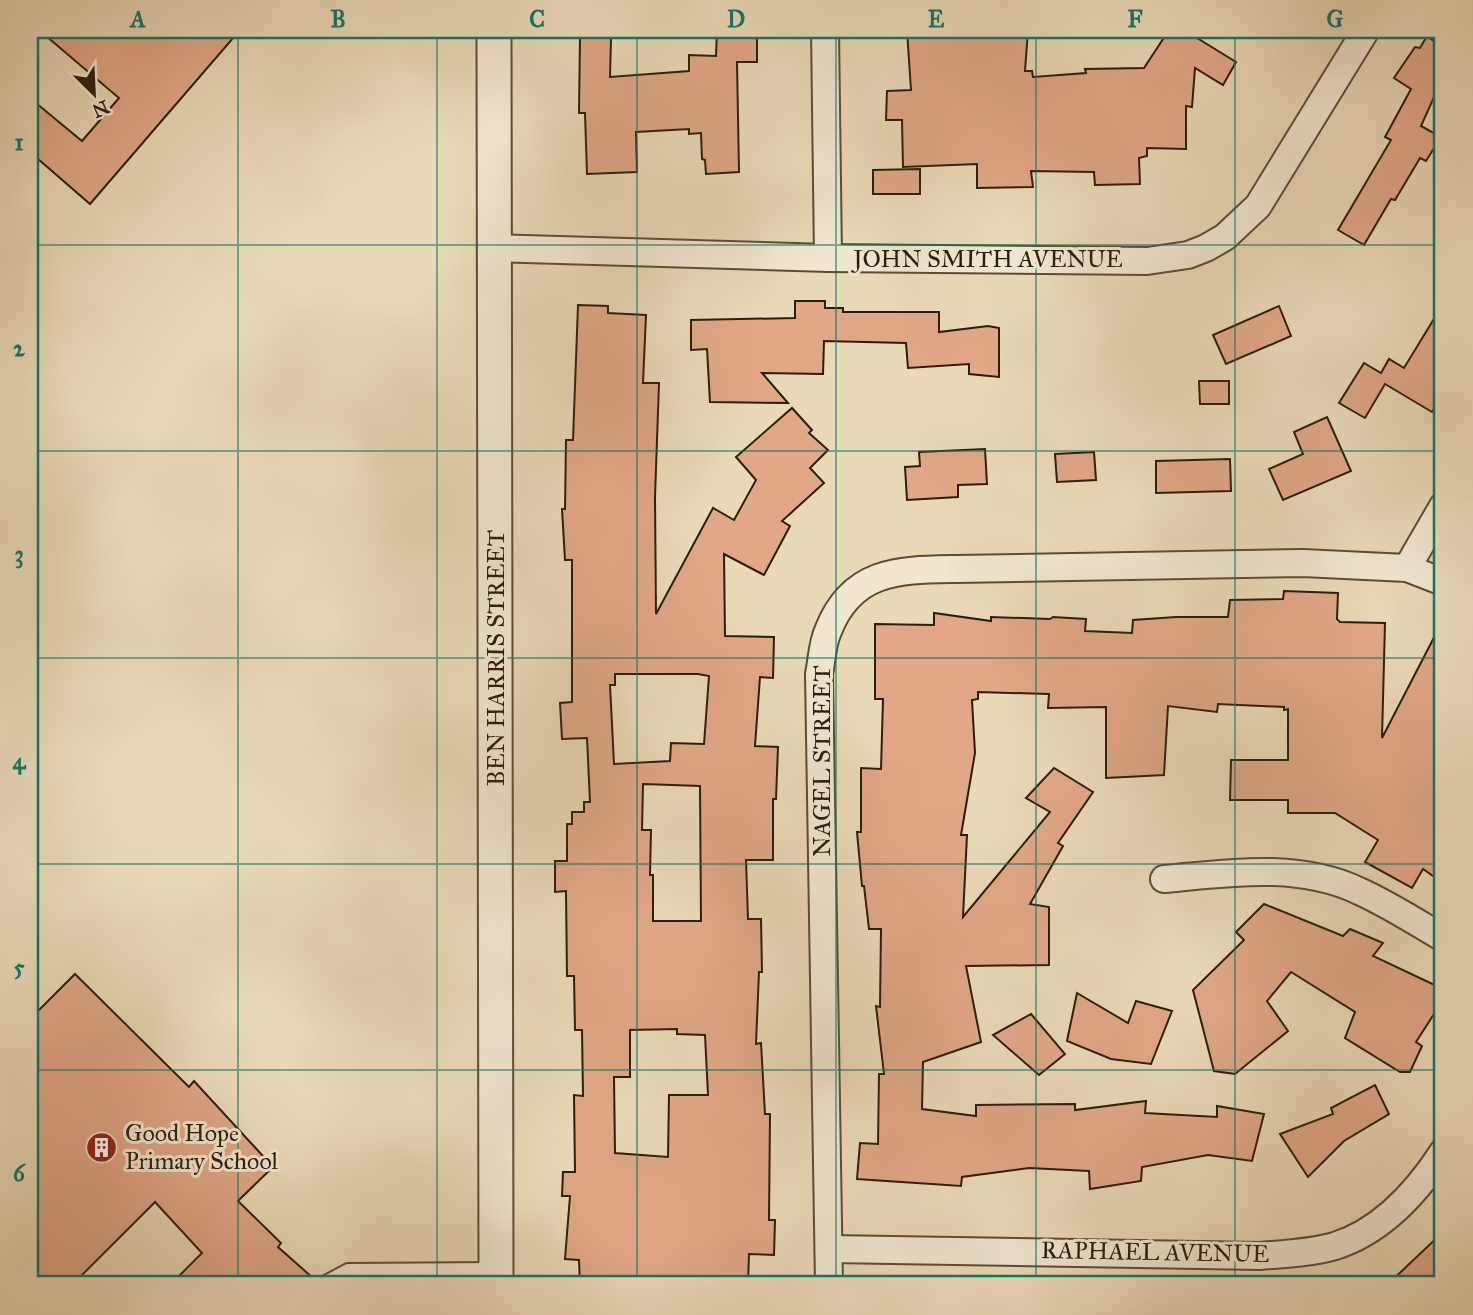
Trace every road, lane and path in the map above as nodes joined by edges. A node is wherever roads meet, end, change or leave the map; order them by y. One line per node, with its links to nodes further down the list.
1 (494, 30): 4 (street, BEN HARRIS STREET)
2 (825, 30): 5 (street)
3 (1366, 30): 5 (street, JOHN SMITH AVENUE)
4 (494, 248): 5 (street, JOHN SMITH AVENUE); 13 (street, BEN HARRIS STREET)
5 (828, 258)
6 (1443, 506): 7 (street)
7 (1407, 568): 8 (street, NAGEL STREET); 12 (street, NAGEL STREET)
8 (1443, 582)
9 (1164, 879): 10 (street)
10 (1443, 938)
11 (1443, 1152): 12 (street, RAPHAEL AVENUE)
12 (829, 1249): 15 (street, NAGEL STREET)
13 (496, 1277): 14 (lane)
14 (320, 1285)
15 (829, 1285)

